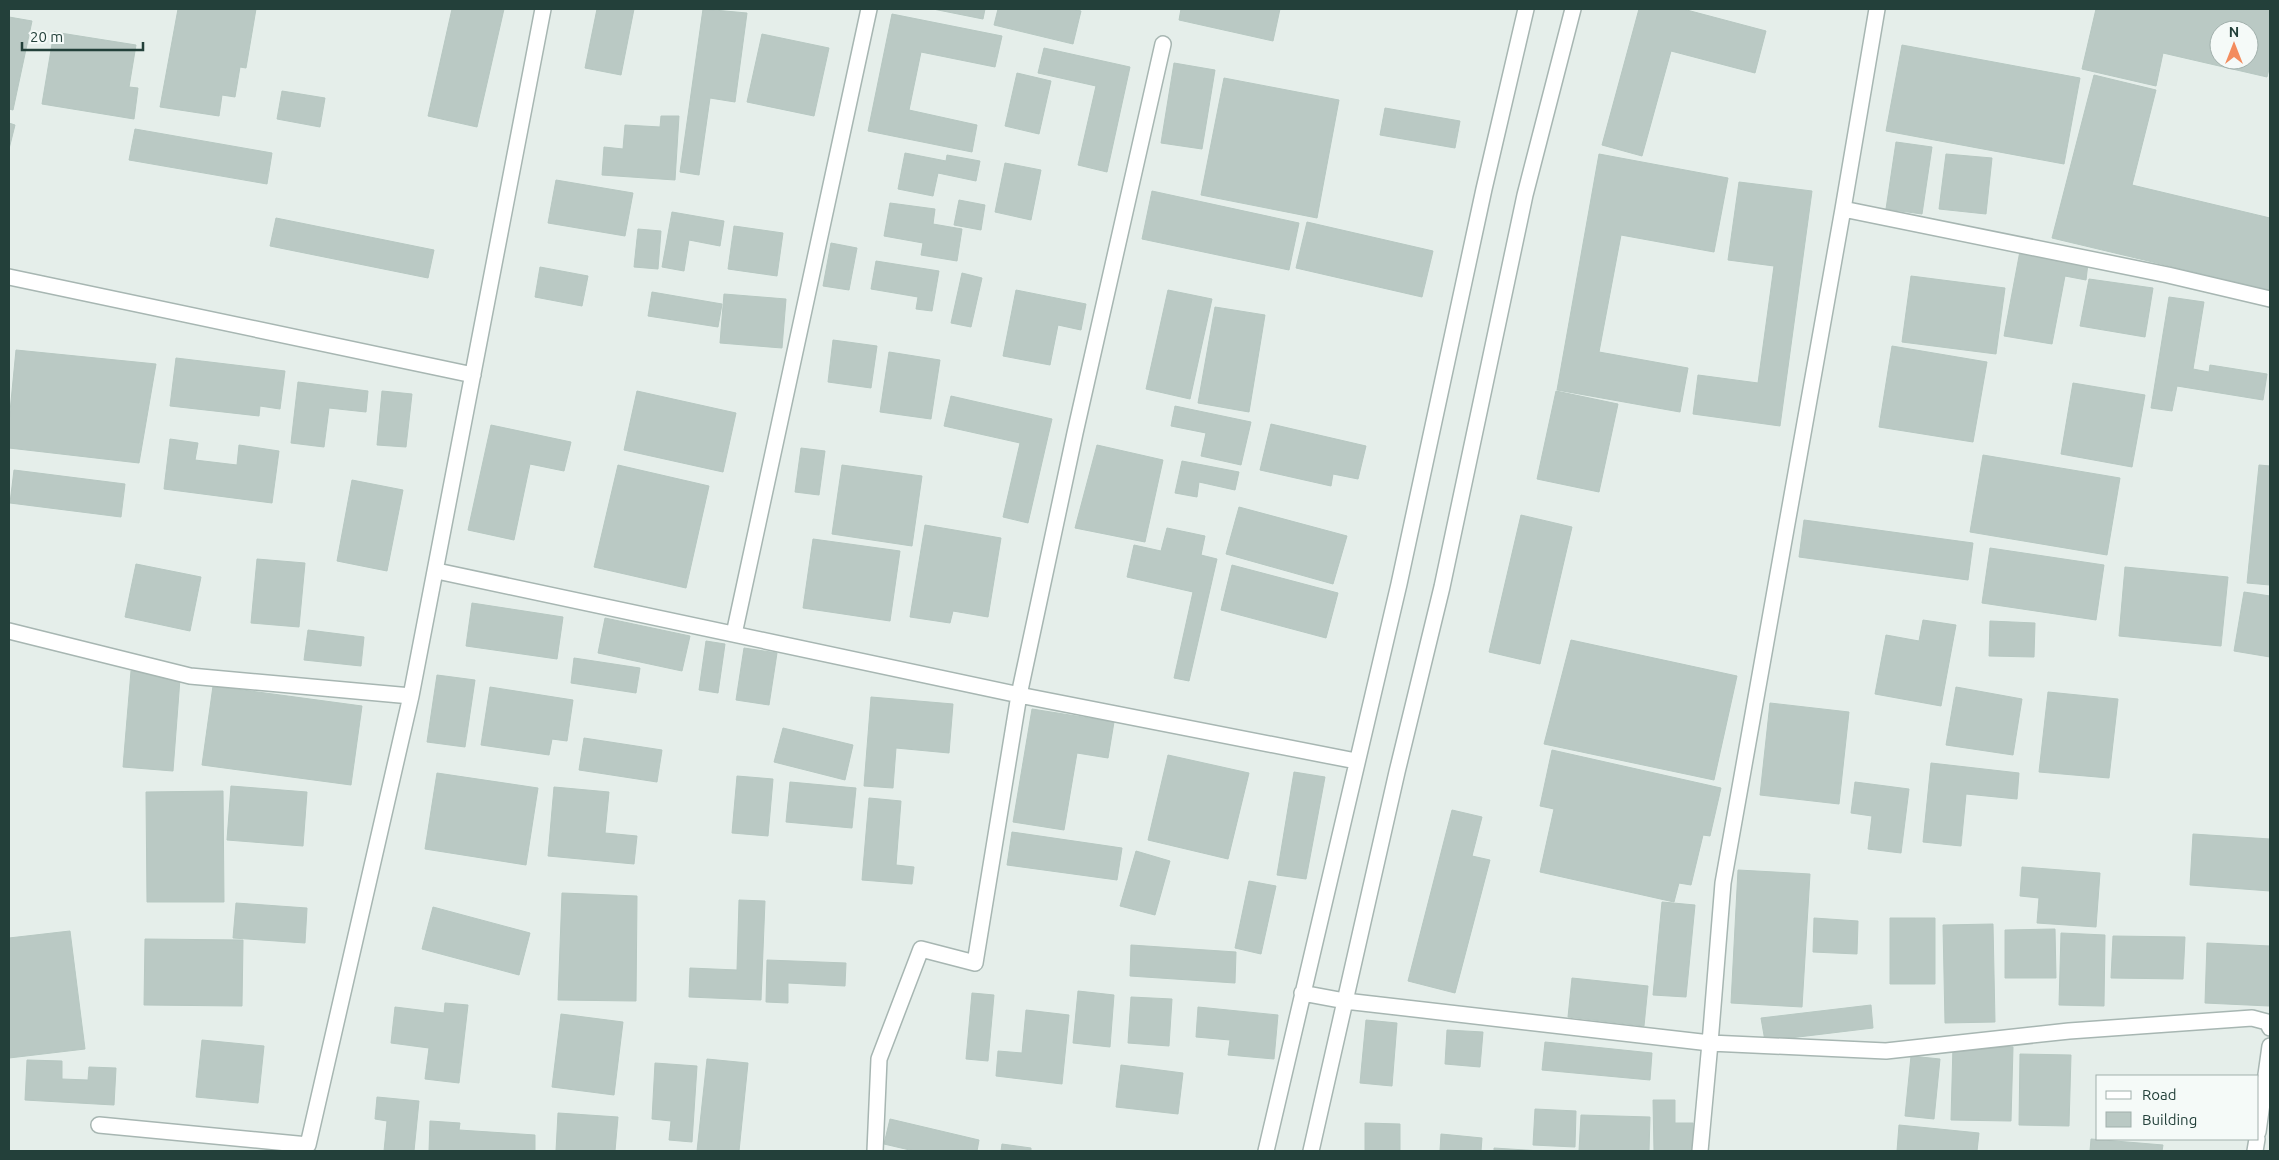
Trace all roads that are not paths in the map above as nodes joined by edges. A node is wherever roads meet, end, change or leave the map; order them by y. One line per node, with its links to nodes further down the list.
1 (543, 9): 10 (street)
2 (869, 9): 13 (street)
3 (1526, 9): 16 (street)
4 (1573, 9): 18 (street)
5 (1877, 9): 7 (street)
6 (1163, 44): 14 (street)
7 (1843, 210): 9 (street); 20 (street)
8 (9, 277): 10 (street)
9 (2270, 299)
10 (474, 375): 11 (street)
11 (437, 571): 13 (street); 15 (street)
12 (9, 631): 15 (street)
13 (734, 634): 14 (street)
14 (1019, 695): 16 (street); 25 (street)
15 (412, 696): 24 (street)
16 (1356, 761): 17 (street)
17 (1302, 993): 18 (street); 26 (street)
18 (1345, 1001): 20 (street); 27 (street)
19 (2270, 1028): 20 (street)
20 (1710, 1043): 28 (street)
21 (2270, 1046): 23 (street)
22 (99, 1125): 24 (street)
23 (2259, 1125)
24 (307, 1148)
25 (875, 1151)
26 (1266, 1151)
27 (1311, 1151)
28 (1700, 1151)

